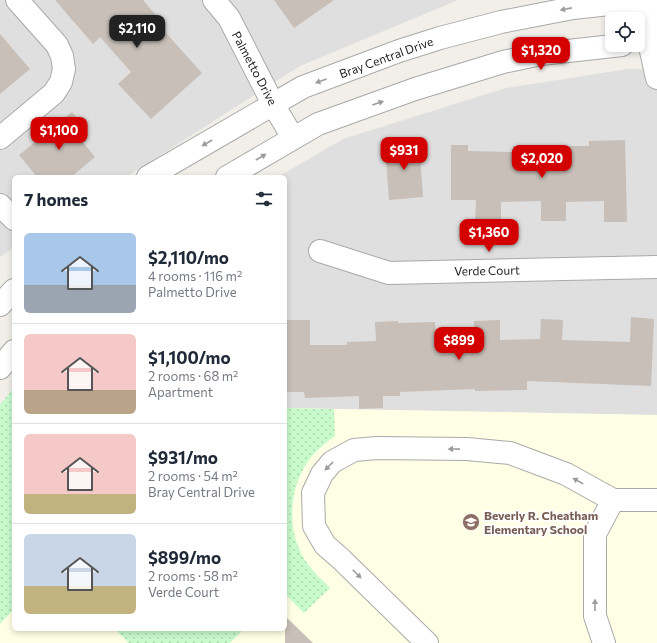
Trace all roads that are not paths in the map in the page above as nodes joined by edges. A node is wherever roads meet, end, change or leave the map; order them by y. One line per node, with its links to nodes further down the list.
1 (17, 0): 8 (street)
2 (214, 0): 7 (street, Palmetto Drive)
3 (646, 0): 4 (street); 7 (street, Bray Central Drive, one-way to 7)
4 (648, 42): 6 (street)
5 (605, 47): 9 (street, one-way to 5)
6 (657, 78)
7 (274, 104): 9 (street, Palmetto Drive); 10 (street, Bray Central Drive, one-way to 10)
8 (0, 138)
9 (293, 138): 11 (street, one-way to 9)
10 (151, 175)
11 (230, 175)
12 (0, 204): 13 (street)
13 (12, 217)
14 (320, 251): 15 (street, Verde Court)
15 (657, 267)
16 (12, 292): 17 (street)
17 (0, 305)
18 (12, 353): 19 (street)
19 (0, 368)
20 (612, 500): 21 (street); 22 (street, one-way to 22); 23 (street, one-way to 20)
21 (657, 500)
22 (427, 643)
23 (604, 643)

